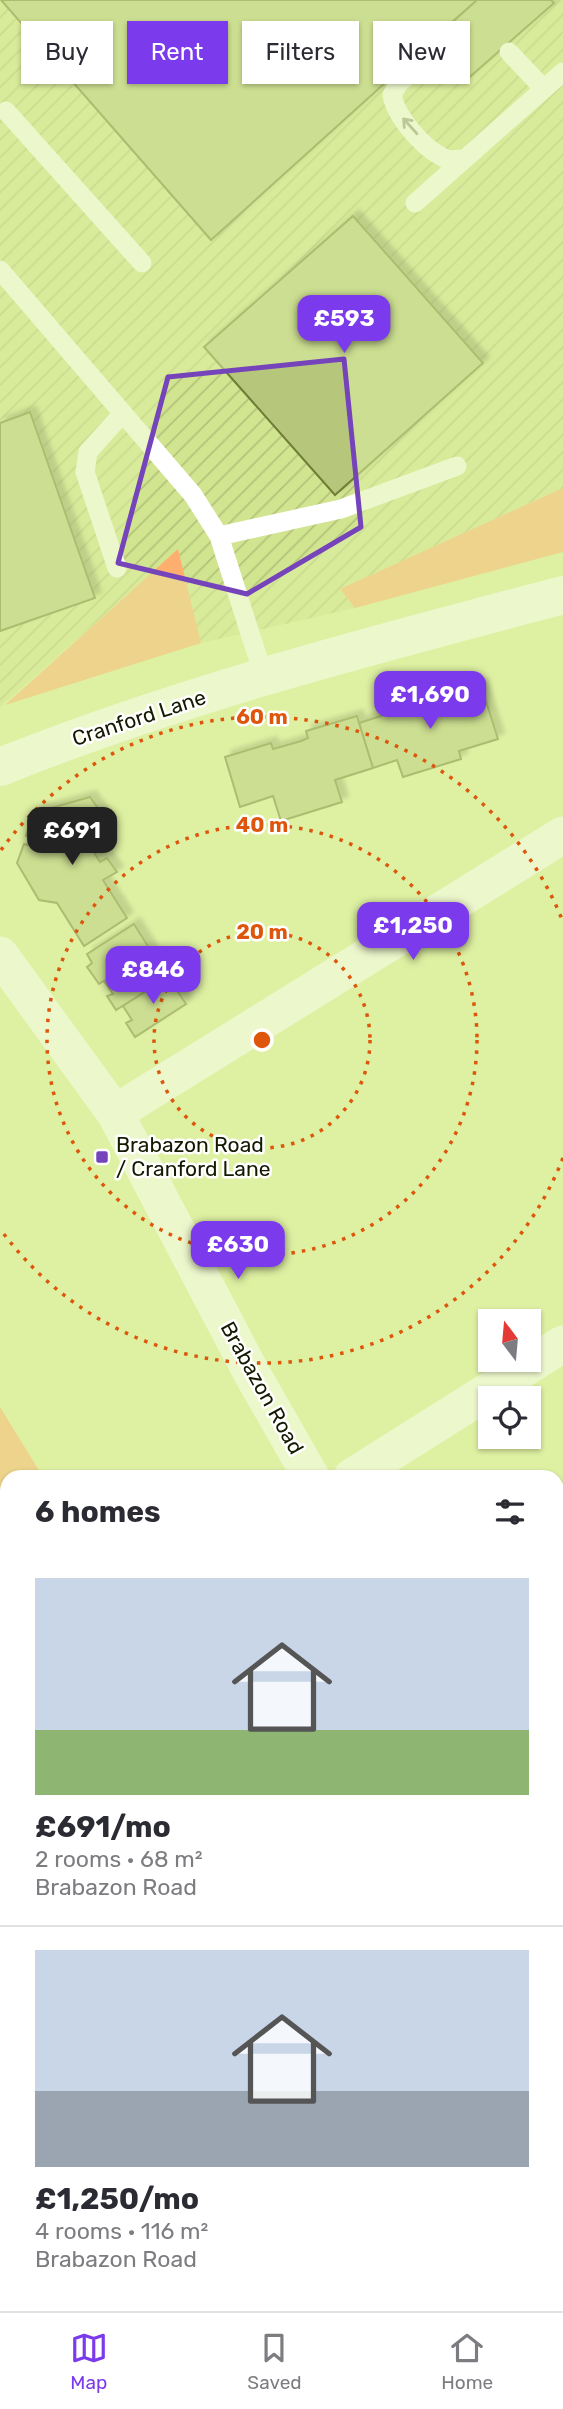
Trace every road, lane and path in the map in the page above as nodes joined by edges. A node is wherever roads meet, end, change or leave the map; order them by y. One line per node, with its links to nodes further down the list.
1 (509, 52): 4 (lane)
2 (563, 72): 4 (lane)
3 (398, 84): 6 (lane, one-way to 3)
4 (544, 89): 6 (lane)
5 (2, 110): 8 (lane)
6 (465, 159): 7 (lane)
7 (415, 204)
8 (142, 263)
9 (0, 270): 10 (lane)
10 (123, 413): 12 (lane); 13 (lane)
11 (457, 466): 12 (lane)
12 (219, 536): 15 (lane)
13 (117, 568)
14 (563, 595): 15 (street, Cranford Lane)
15 (264, 677): 16 (street, Cranford Lane)
16 (0, 766)
17 (563, 835): 19 (street)
18 (2, 962): 19 (street, Brabazon Road)
19 (115, 1113): 21 (street, Brabazon Road)
20 (563, 1344): 22 (street)
21 (307, 1470)
22 (363, 1470)

